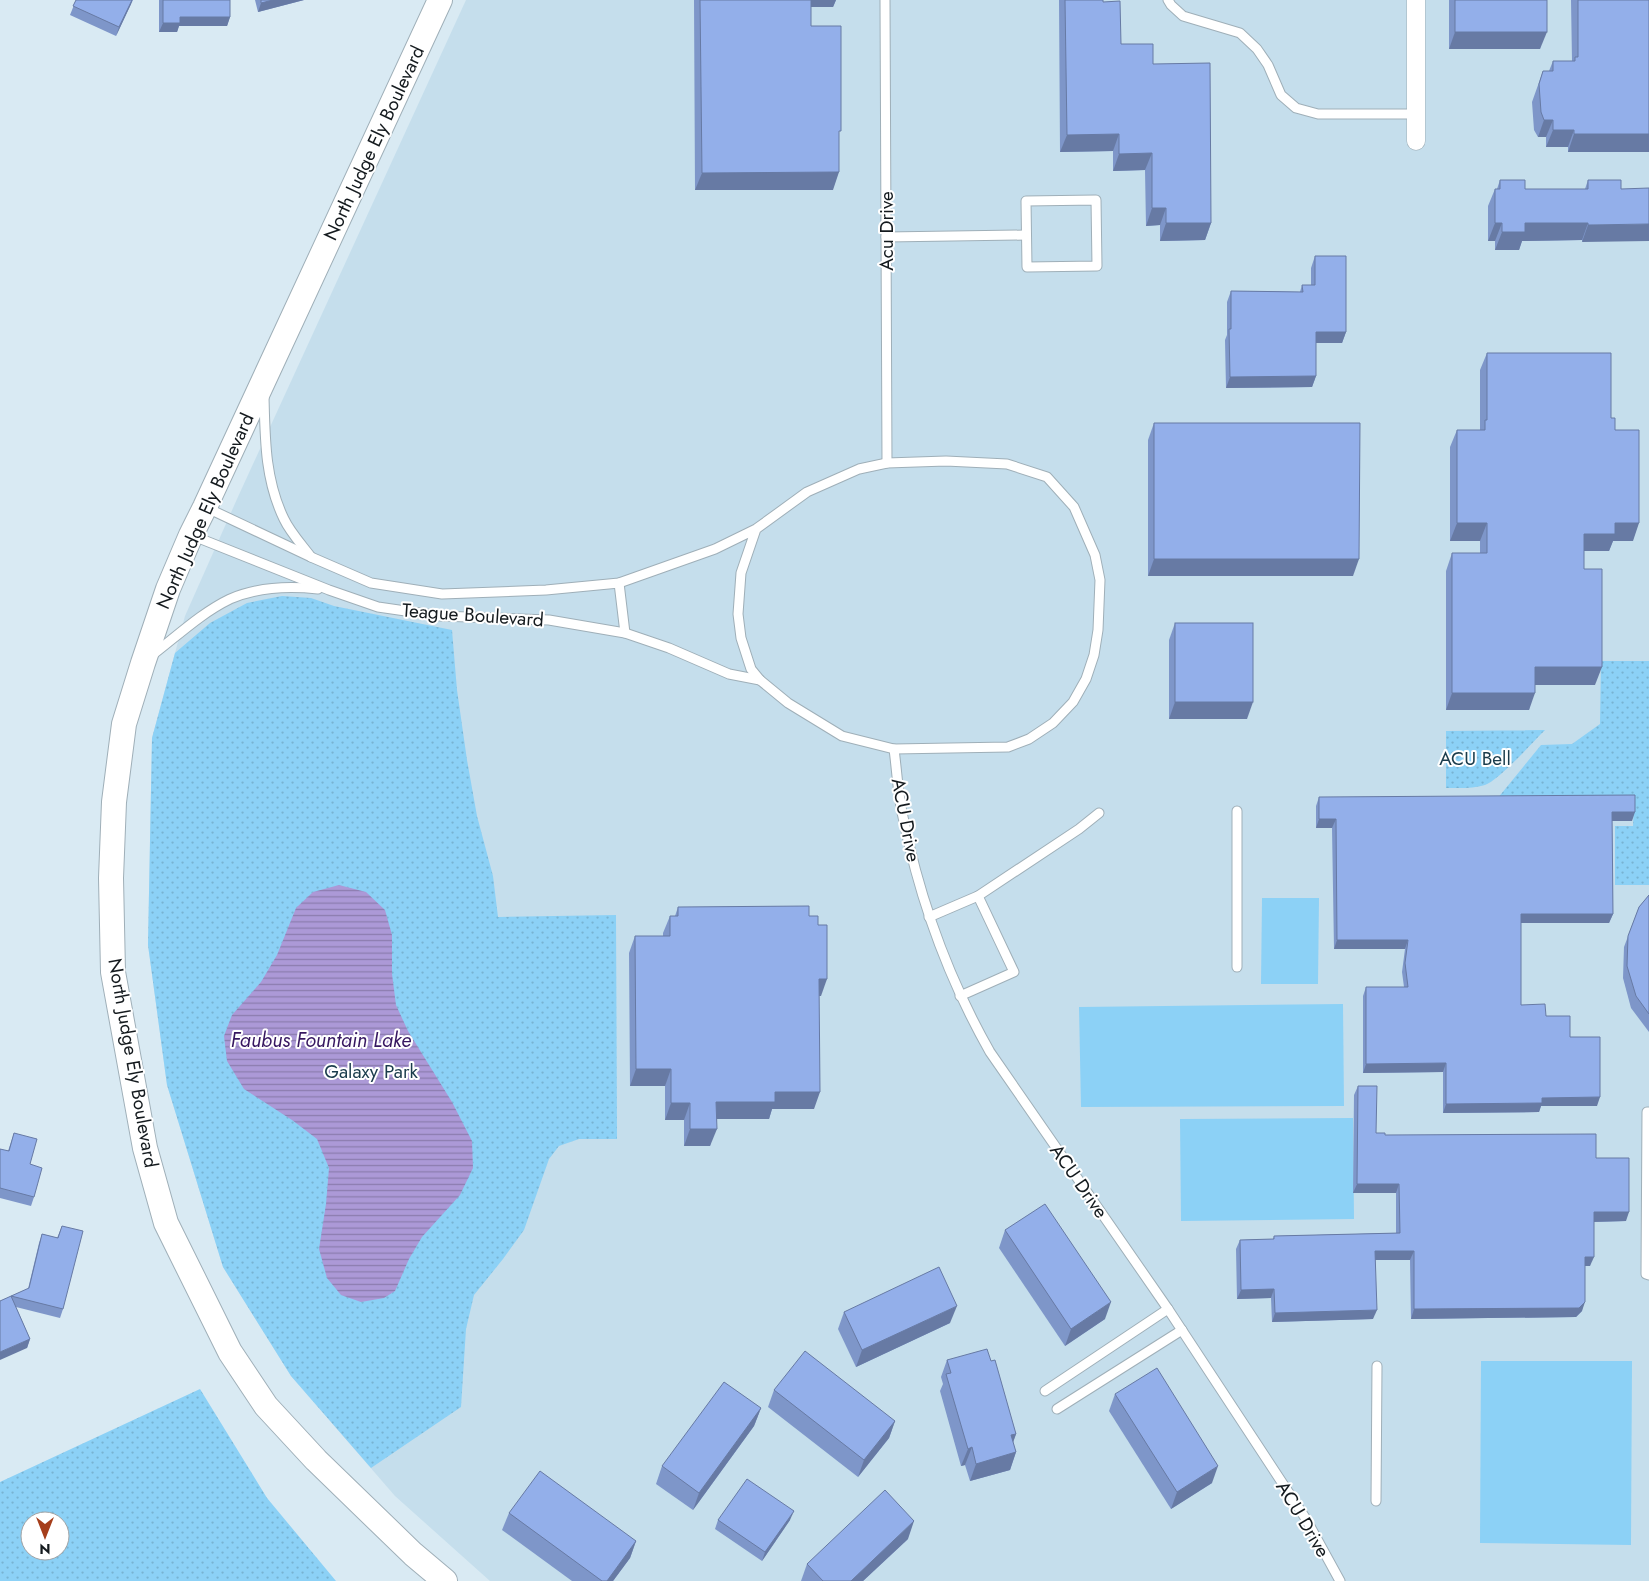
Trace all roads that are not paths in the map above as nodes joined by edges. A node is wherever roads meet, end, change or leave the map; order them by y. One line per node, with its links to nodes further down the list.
1 (440, 0): 9 (main road, North Judge Ely Boulevard)
2 (886, 0): 8 (lane, Acu Drive)
3 (1168, 0): 5 (lane)
4 (1416, 0): 5 (street)
5 (1416, 114): 6 (street)
6 (1416, 141)
7 (1026, 236): 7 (lane); 8 (lane)
8 (886, 237): 10 (lane, Acu Drive)
9 (264, 382): 11 (main road, North Judge Ely Boulevard); 14 (lane)
10 (886, 463): 12 (lane, Teague Boulevard); 20 (lane, Teague Boulevard)
11 (205, 507): 13 (main road, North Judge Ely Boulevard); 14 (lane, Teague Boulevard)
12 (756, 529): 15 (lane, Teague Boulevard); 19 (lane, Teague Boulevard)
13 (191, 534): 16 (lane, Teague Boulevard); 18 (main road, North Judge Ely Boulevard)
14 (311, 557): 15 (lane, Teague Boulevard)
15 (619, 583): 17 (lane)
16 (329, 590): 17 (lane, Teague Boulevard); 18 (lane)
17 (626, 634): 19 (lane, Teague Boulevard)
18 (143, 663): 35 (main road, North Judge Ely Boulevard)
19 (760, 680): 20 (lane, Teague Boulevard)
20 (894, 749): 24 (lane, ACU Drive)
21 (1237, 811): 25 (lane)
22 (1098, 813): 23 (lane)
23 (978, 896): 24 (lane); 26 (lane)
24 (929, 917): 26 (lane, ACU Drive)
25 (1237, 967)
26 (960, 996): 29 (lane, ACU Drive)
27 (1649, 1112): 28 (lane)
28 (1649, 1275)
29 (1168, 1309): 30 (lane, ACU Drive); 32 (lane)
30 (1182, 1330): 33 (lane); 36 (lane, ACU Drive)
31 (1377, 1366): 34 (lane)
32 (1045, 1391)
33 (1057, 1409)
34 (1376, 1501)
35 (445, 1581)
36 (1340, 1581)

